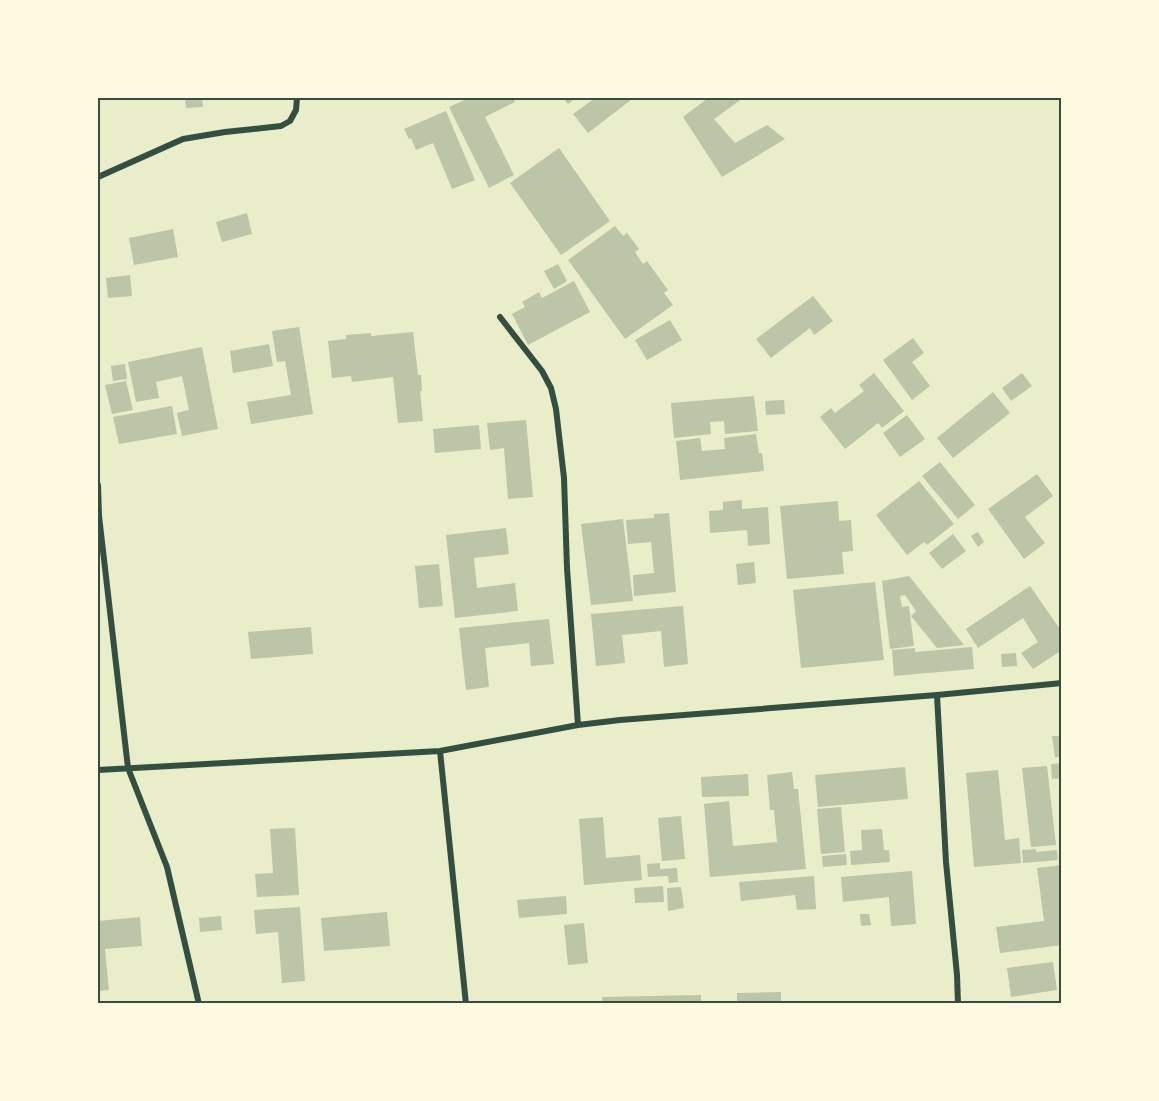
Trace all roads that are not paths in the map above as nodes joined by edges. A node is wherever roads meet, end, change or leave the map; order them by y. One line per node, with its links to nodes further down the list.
1 (297, 98): 2 (street)
2 (98, 177)
3 (500, 317): 8 (street)
4 (98, 485): 5 (street)
5 (98, 516): 10 (street)
6 (1062, 683): 7 (street)
7 (937, 696): 8 (street); 14 (street)
8 (578, 725): 9 (street)
9 (440, 751): 10 (street); 13 (street)
10 (128, 768): 11 (street); 12 (street)
11 (98, 770)
12 (199, 1004)
13 (466, 1004)
14 (958, 1004)

